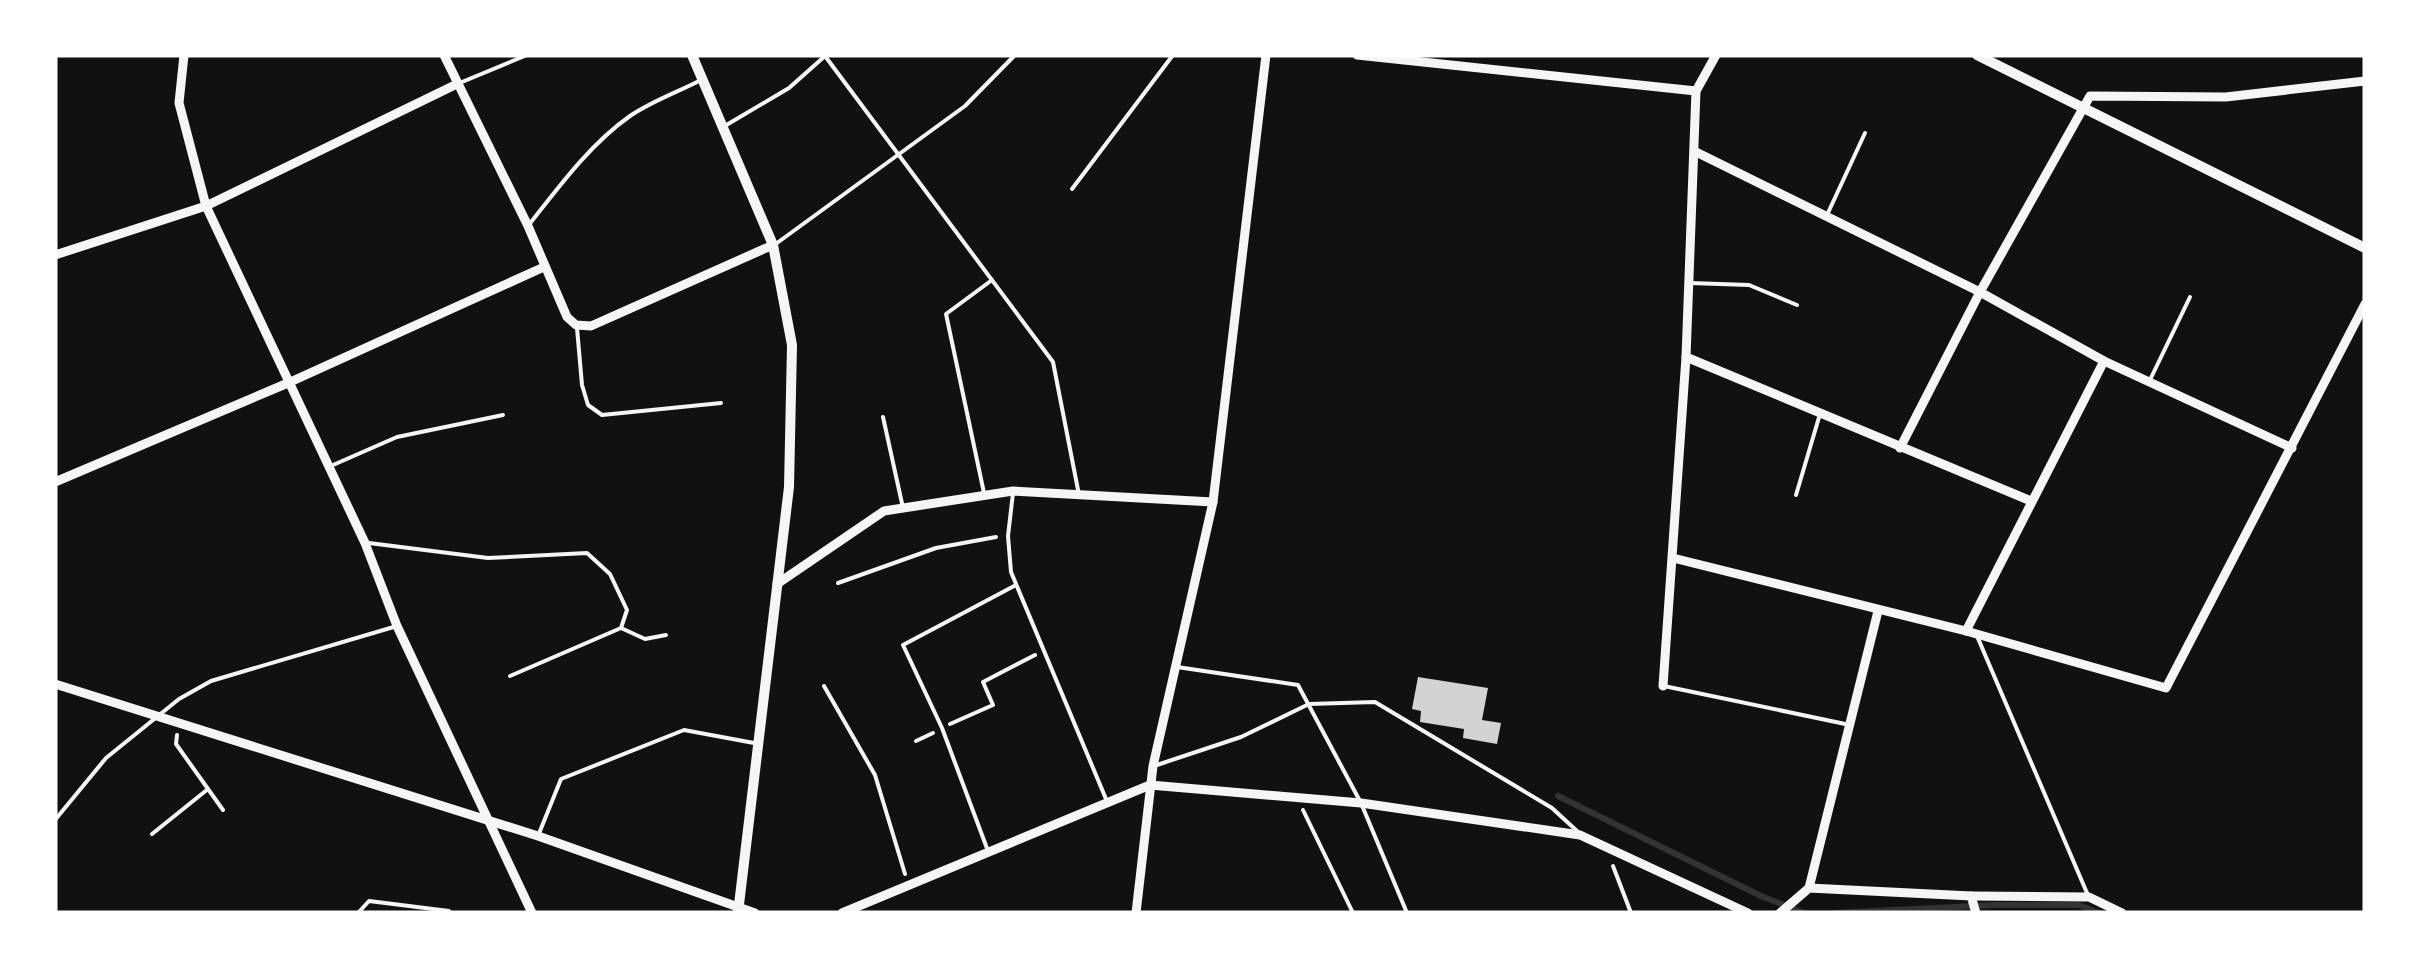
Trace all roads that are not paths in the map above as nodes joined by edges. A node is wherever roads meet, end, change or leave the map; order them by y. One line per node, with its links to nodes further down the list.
1 (184, 55): 23 (street)
2 (444, 55): 15 (street)
3 (526, 55): 15 (lane)
4 (692, 55): 13 (street)
5 (1015, 55): 21 (lane)
6 (1173, 55): 22 (lane)
7 (1266, 55): 54 (street)
8 (1357, 55): 12 (street)
9 (1716, 55): 16 (street)
10 (1977, 55): 17 (street)
11 (826, 56): 18 (lane); 21 (lane)
12 (1389, 57): 16 (street)
13 (703, 79): 18 (street); 25 (lane)
14 (2365, 81): 17 (street)
15 (457, 84): 23 (street); 25 (street)
16 (1696, 92): 20 (street)
17 (2083, 106): 27 (street); 32 (street)
18 (723, 127): 26 (street)
19 (1865, 133): 24 (lane)
20 (1696, 152): 24 (street); 31 (street)
21 (899, 153): 26 (lane); 30 (lane)
22 (1072, 189)
23 (206, 206): 28 (street); 40 (street)
24 (1826, 218): 32 (street)
25 (528, 226): 29 (street)
26 (773, 245): 36 (street); 58 (street)
27 (2365, 248)
28 (55, 255)
29 (544, 267): 36 (street); 40 (street)
30 (992, 280): 50 (lane); 52 (lane)
31 (1690, 284): 35 (lane); 37 (street)
32 (1980, 292): 38 (street); 45 (street)
33 (2190, 297): 39 (lane)
34 (2365, 304): 46 (street)
35 (1797, 305)
36 (576, 325): 41 (lane)
37 (1686, 357): 42 (street); 57 (street)
38 (2104, 361): 39 (street); 53 (street)
39 (2148, 382): 46 (street)
40 (288, 383): 47 (street); 48 (street)
41 (720, 403)
42 (1820, 414): 45 (street); 51 (lane)
43 (503, 415): 47 (lane)
44 (883, 417): 55 (lane)
45 (1900, 448): 53 (street)
46 (2292, 448): 65 (street)
47 (328, 467): 56 (street)
48 (55, 482)
49 (1013, 491): 50 (street); 52 (street); 59 (lane)
50 (1079, 494): 54 (street)
51 (1796, 495)
52 (984, 496): 55 (street)
53 (2031, 501): 63 (street)
54 (1213, 502): 66 (street)
55 (903, 508): 58 (street)
56 (365, 542): 61 (street); 62 (lane)
57 (1673, 558): 60 (street); 69 (street)
58 (778, 584): 73 (street)
59 (1016, 585): 77 (lane); 82 (lane)
60 (1878, 611): 63 (street); 72 (street)
61 (396, 626): 71 (lane); 79 (street)
62 (621, 628): 64 (lane); 67 (lane)
63 (1966, 631): 65 (street)
64 (666, 635)
65 (1978, 636): 85 (lane)
66 (1175, 666): 70 (lane); 74 (street)
67 (510, 676)
68 (55, 684): 71 (street)
69 (1662, 686): 72 (lane)
70 (1309, 704): 74 (lane); 76 (lane); 80 (lane)
71 (153, 717): 78 (lane); 79 (street)
72 (1850, 725): 83 (street)
73 (760, 744): 81 (lane); 87 (street)
74 (1154, 766): 75 (street)
75 (1150, 785): 76 (street); 77 (street); 92 (street)
76 (1361, 802): 80 (street); 93 (lane)
77 (1108, 804): 82 (street)
78 (55, 820)
79 (491, 822): 81 (street); 89 (street)
80 (1580, 835): 94 (street)
81 (538, 836): 87 (street)
82 (989, 853): 91 (street)
83 (1809, 888): 84 (street); 95 (street)
84 (1971, 896): 85 (street); 96 (street)
85 (2089, 897): 97 (street)
86 (449, 910): 88 (lane)
87 (738, 911): 90 (street)
88 (358, 913)
89 (532, 913)
90 (755, 913)
91 (842, 913)
92 (1136, 913)
93 (1407, 913)
94 (1748, 913)
95 (1780, 913)
96 (1976, 913)
97 (2122, 913)

